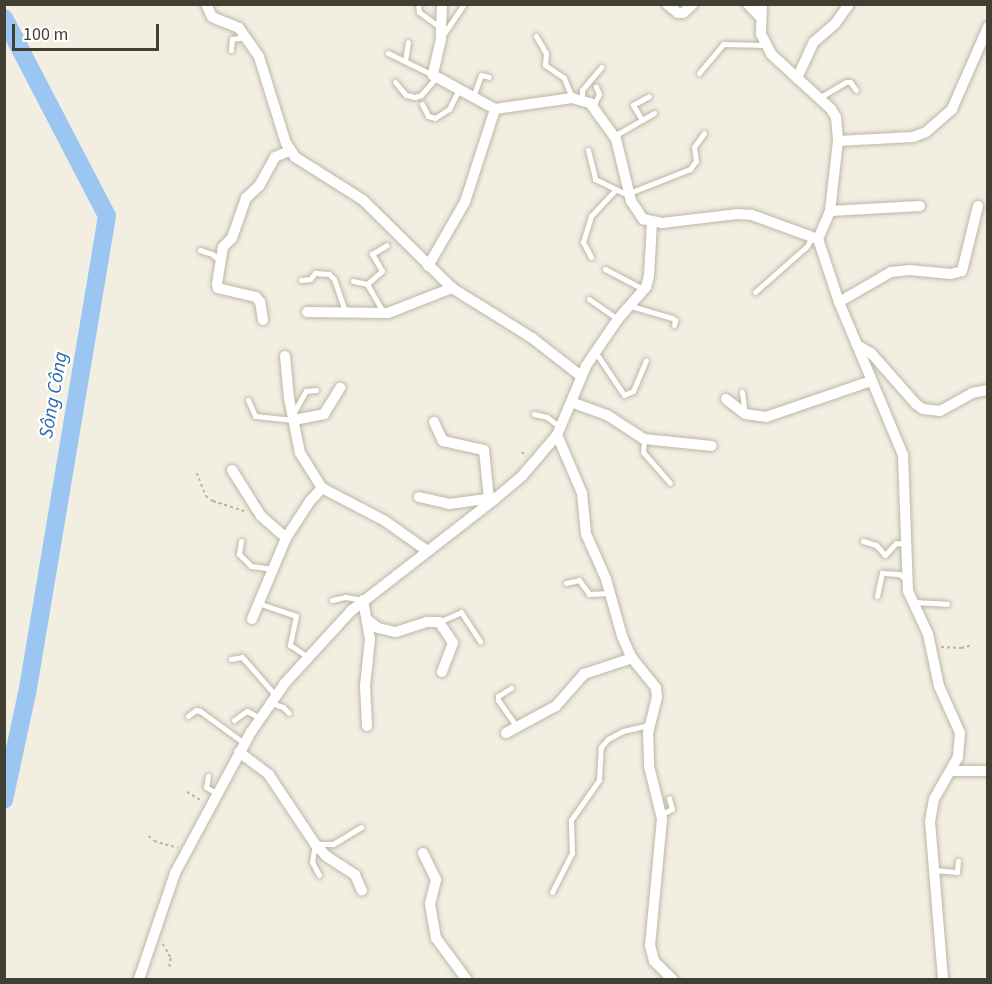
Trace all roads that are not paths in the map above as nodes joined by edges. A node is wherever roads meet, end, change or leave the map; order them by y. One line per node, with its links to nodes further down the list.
1 (206, 4): 13 (street)
2 (418, 4): 12 (lane)
3 (442, 4): 12 (street)
4 (464, 4): 12 (lane)
5 (667, 4): 6 (street)
6 (693, 4)
7 (747, 4): 10 (street)
8 (762, 4): 10 (street)
9 (849, 4): 24 (street)
10 (760, 17): 16 (street)
11 (987, 27): 40 (street)
12 (441, 33): 22 (street)
13 (246, 36): 17 (lane); 42 (street)
14 (536, 36): 30 (lane)
15 (408, 42): 19 (lane)
16 (765, 45): 21 (lane); 24 (street)
17 (231, 51)
18 (388, 52): 19 (lane)
19 (405, 61): 22 (lane)
20 (601, 67): 30 (lane)
21 (699, 73)
22 (435, 76): 25 (lane); 28 (street)
23 (489, 77): 32 (lane)
24 (797, 78): 31 (street)
25 (395, 82)
26 (596, 87): 34 (lane)
27 (856, 90): 31 (lane)
28 (458, 91): 32 (street); 33 (lane)
29 (649, 96): 37 (lane)
30 (577, 98): 34 (street); 35 (street)
31 (819, 98): 40 (street)
32 (473, 99): 35 (street)
33 (422, 104)
34 (593, 106): 39 (street)
35 (495, 109): 54 (street)
36 (654, 113): 37 (lane)
37 (642, 120): 39 (lane)
38 (704, 133): 44 (lane)
39 (614, 136): 44 (street)
40 (838, 141): 47 (street)
41 (588, 150): 43 (lane)
42 (289, 151): 53 (street); 54 (street)
43 (615, 190): 44 (lane); 52 (lane)
44 (629, 195): 48 (street)
45 (920, 206): 47 (street)
46 (978, 206): 63 (street)
47 (830, 211): 49 (street)
48 (652, 222): 49 (street); 60 (street)
49 (815, 238): 61 (lane); 63 (street)
50 (387, 245): 58 (lane)
51 (200, 250): 53 (lane)
52 (591, 257)
53 (221, 264): 69 (street)
54 (428, 266): 59 (street)
55 (605, 269): 60 (lane)
56 (301, 280): 66 (lane)
57 (353, 281): 58 (lane)
58 (367, 284): 67 (lane)
59 (452, 288): 67 (street); 75 (street)
60 (644, 290): 64 (street)
61 (755, 292)
62 (590, 299): 68 (lane)
63 (839, 302): 71 (street)
64 (631, 306): 68 (street); 70 (lane)
65 (307, 312): 66 (street)
66 (346, 313): 67 (street)
67 (384, 313)
68 (618, 319): 72 (street)
69 (263, 320)
70 (674, 325)
71 (857, 345): 76 (street); 79 (street)
72 (595, 352): 74 (lane); 75 (street)
73 (285, 356): 86 (street)
74 (646, 361)
75 (581, 376): 83 (street)
76 (871, 381): 85 (street); 99 (street)
77 (340, 388): 86 (street)
78 (315, 390): 86 (lane)
79 (987, 390)
80 (742, 392): 85 (lane)
81 (726, 399): 85 (street)
82 (248, 400): 86 (lane)
83 (571, 402): 88 (street); 89 (street)
84 (534, 414): 88 (lane)
85 (745, 414)
86 (293, 418): 93 (street)
87 (434, 422): 95 (street)
88 (559, 432): 95 (street); 104 (street)
89 (644, 439): 90 (street); 92 (lane)
90 (712, 446)
91 (232, 470): 96 (street)
92 (670, 483)
93 (322, 488): 96 (street); 100 (street)
94 (419, 497): 95 (street)
95 (492, 498): 100 (street)
96 (286, 538): 101 (street)
97 (241, 541): 101 (lane)
98 (863, 541): 99 (lane)
99 (907, 544): 102 (street)
100 (426, 550): 107 (street)
101 (273, 569): 109 (street)
102 (908, 580): 105 (lane); 108 (street)
103 (566, 583): 104 (lane)
104 (610, 593): 116 (street)
105 (877, 596)
106 (332, 600): 107 (lane)
107 (363, 600): 112 (street); 115 (street)
108 (912, 602): 110 (lane); 130 (street)
109 (258, 603): 111 (street); 115 (lane)
110 (947, 604)
111 (252, 619)
112 (369, 621): 113 (street); 126 (street)
113 (439, 622): 114 (lane); 118 (street)
114 (480, 641)
115 (308, 657): 120 (street)
116 (632, 658): 125 (street); 127 (street)
117 (231, 659): 120 (lane)
118 (442, 672)
119 (511, 688): 127 (lane)
120 (273, 699): 121 (lane); 123 (street)
121 (289, 713)
122 (188, 716): 129 (lane)
123 (260, 718): 124 (lane); 129 (street)
124 (234, 720)
125 (649, 725): 135 (street); 143 (lane)
126 (367, 726)
127 (517, 727): 128 (street)
128 (506, 733)
129 (242, 748): 133 (street); 137 (street)
130 (951, 771): 131 (street); 140 (street)
131 (987, 771)
132 (208, 776): 133 (lane)
133 (217, 794): 144 (street)
134 (669, 798): 135 (lane)
135 (662, 814): 146 (street)
136 (361, 827): 137 (lane)
137 (315, 844): 141 (lane); 142 (street)
138 (423, 853): 145 (street)
139 (958, 861): 140 (lane)
140 (934, 870): 147 (street)
141 (319, 875)
142 (362, 891)
143 (552, 892)
144 (139, 979)
145 (467, 980)
146 (673, 980)
147 (943, 980)

